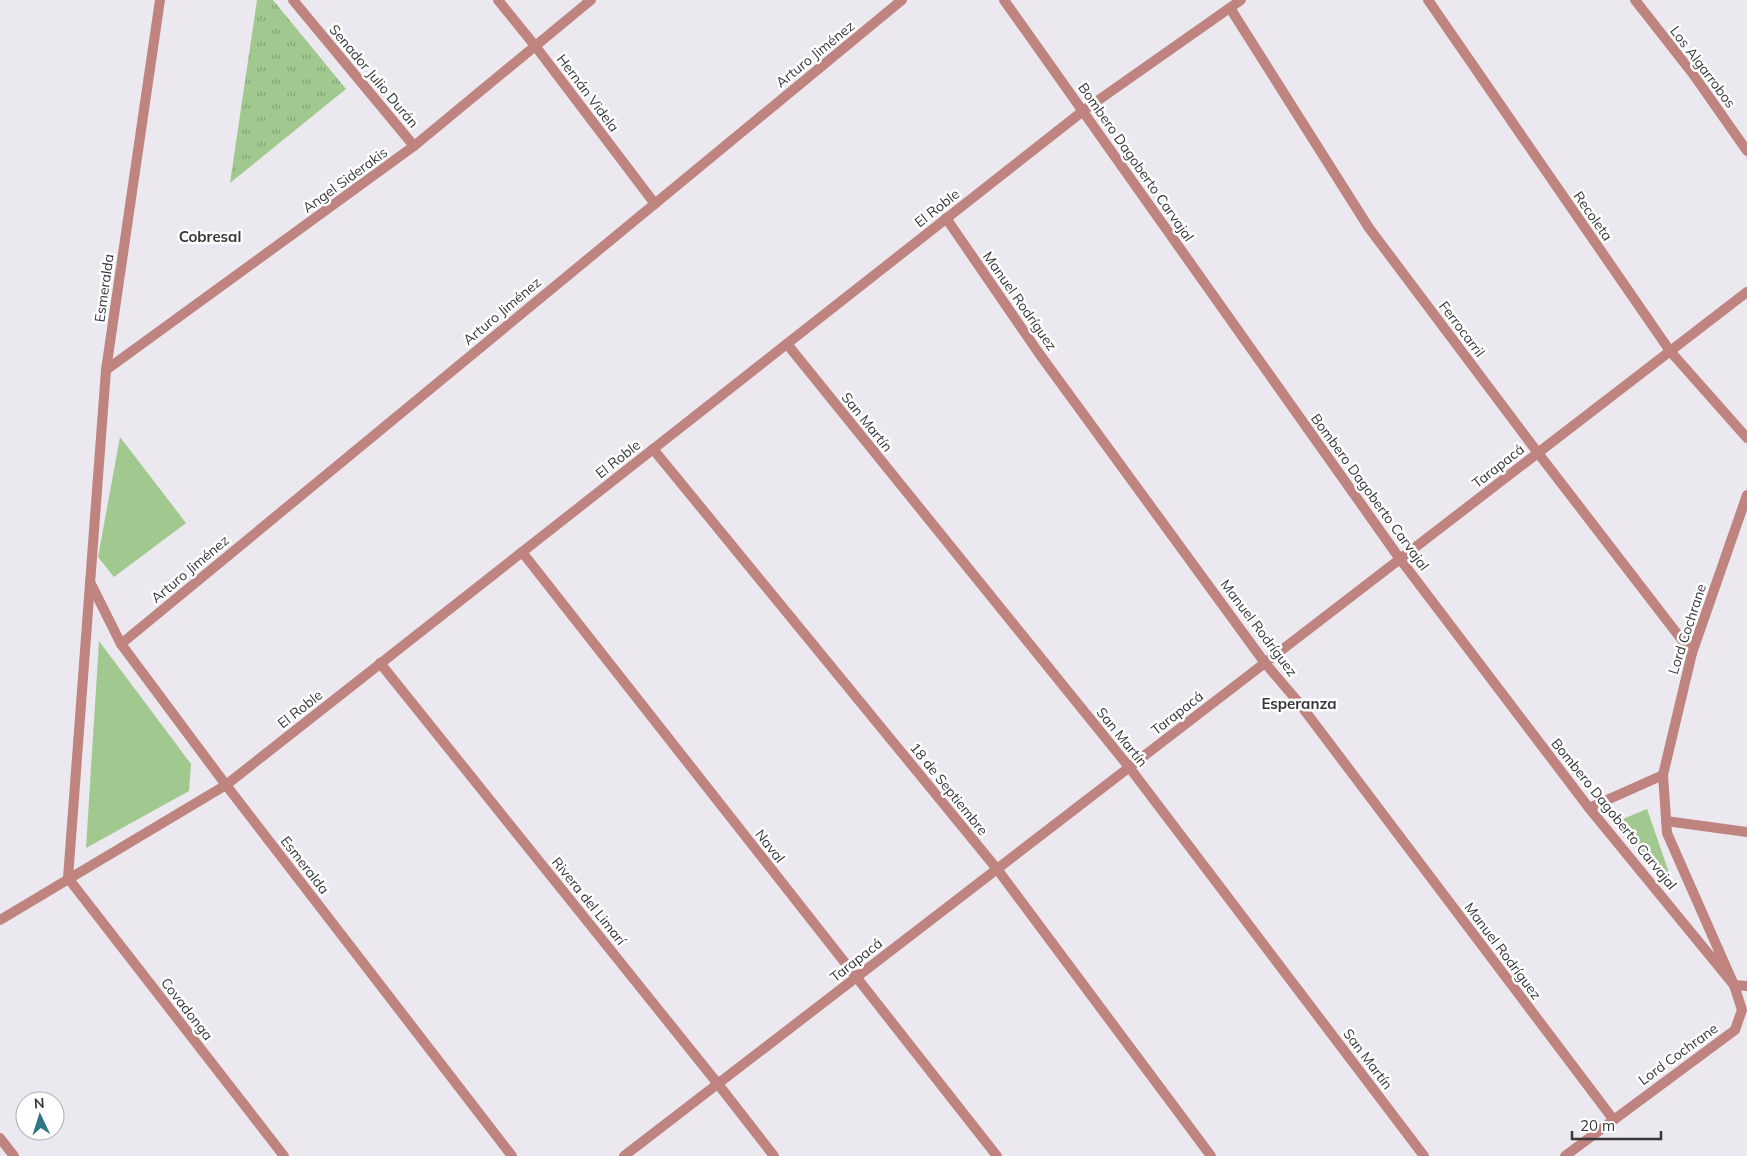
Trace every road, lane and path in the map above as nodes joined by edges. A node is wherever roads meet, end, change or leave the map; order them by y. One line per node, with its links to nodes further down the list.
1 (160, 0): 20 (street, Esmeralda)
2 (293, 0): 13 (street, Senador Julio Durán)
3 (498, 0): 11 (street, Hernán Videla)
4 (591, 0): 11 (street, Angel Siderakis)
5 (902, 0): 15 (street, Arturo Jiménez)
6 (1004, 0): 12 (street, Bombero Dagoberto Carvajal)
7 (1241, 0): 10 (street, El Roble)
8 (1428, 0): 19 (street, Recoleta)
9 (1635, 0): 14 (street, Los Algarrobos)
10 (1230, 8): 12 (street, El Roble); 23 (street, Ferrocarril)
11 (536, 47): 13 (street, Angel Siderakis); 15 (street, Hernán Videla)
12 (1083, 111): 16 (street, El Roble); 28 (street, Bombero Dagoberto Carvajal)
13 (414, 146): 20 (street, Angel Siderakis)
14 (1747, 151)
15 (655, 204): 30 (street, Arturo Jiménez)
16 (946, 218): 18 (street, El Roble); 32 (street, Manuel Rodríguez)
17 (1747, 292): 19 (street, Tarapacá)
18 (787, 344): 22 (street, El Roble); 34 (street, San Martín)
19 (1670, 351): 21 (street, Recoleta); 23 (street, Tarapacá)
20 (106, 370): 29 (street, Esmeralda)
21 (1747, 438)
22 (654, 449): 27 (street, El Roble); 40 (street, 18 de Septiembre)
23 (1538, 453): 28 (street, Tarapacá); 31 (street, Ferrocarril)
24 (1747, 495): 25 (street, Lord Cochrane)
25 (1736, 527): 26 (street); 31 (street, Lord Cochrane)
26 (1747, 529)
27 (522, 552): 33 (street, El Roble); 43 (street, Naval)
28 (1400, 559): 32 (street, Tarapacá); 37 (street, Bombero Dagoberto Carvajal)
29 (90, 582): 30 (street, Esmeralda); 41 (street, Esmeralda)
30 (121, 644): 36 (street, Esmeralda)
31 (1692, 653): 35 (street, Lord Cochrane)
32 (1265, 662): 34 (street, Tarapacá); 47 (street, Manuel Rodríguez)
33 (380, 664): 36 (street, El Roble); 46 (street, Rivera del Limarí)
34 (1129, 767): 40 (street, Tarapacá); 56 (street, San Martín)
35 (1663, 775): 37 (street); 38 (street, Lord Cochrane)
36 (226, 785): 41 (street, El Roble); 51 (street, Esmeralda)
37 (1590, 808): 44 (street, Bombero Dagoberto Carvajal)
38 (1666, 821): 39 (street); 44 (street, Lord Cochrane)
39 (1747, 832)
40 (996, 869): 43 (street, Tarapacá); 55 (street, 18 de Septiembre)
41 (68, 878): 42 (street, El Roble); 50 (street, Covadonga)
42 (1, 916)
43 (856, 977): 46 (street, Tarapacá); 54 (street, Naval)
44 (1734, 984): 45 (street); 47 (street, Lord Cochrane)
45 (1747, 986)
46 (718, 1084): 52 (street, Tarapacá); 53 (street, Rivera del Limarí)
47 (1613, 1119): 57 (street, Lord Cochrane)
48 (0, 1138): 49 (street)
49 (14, 1156)
50 (284, 1156)
51 (512, 1156)
52 (624, 1156)
53 (774, 1156)
54 (997, 1156)
55 (1211, 1156)
56 (1424, 1156)
57 (1565, 1156)

